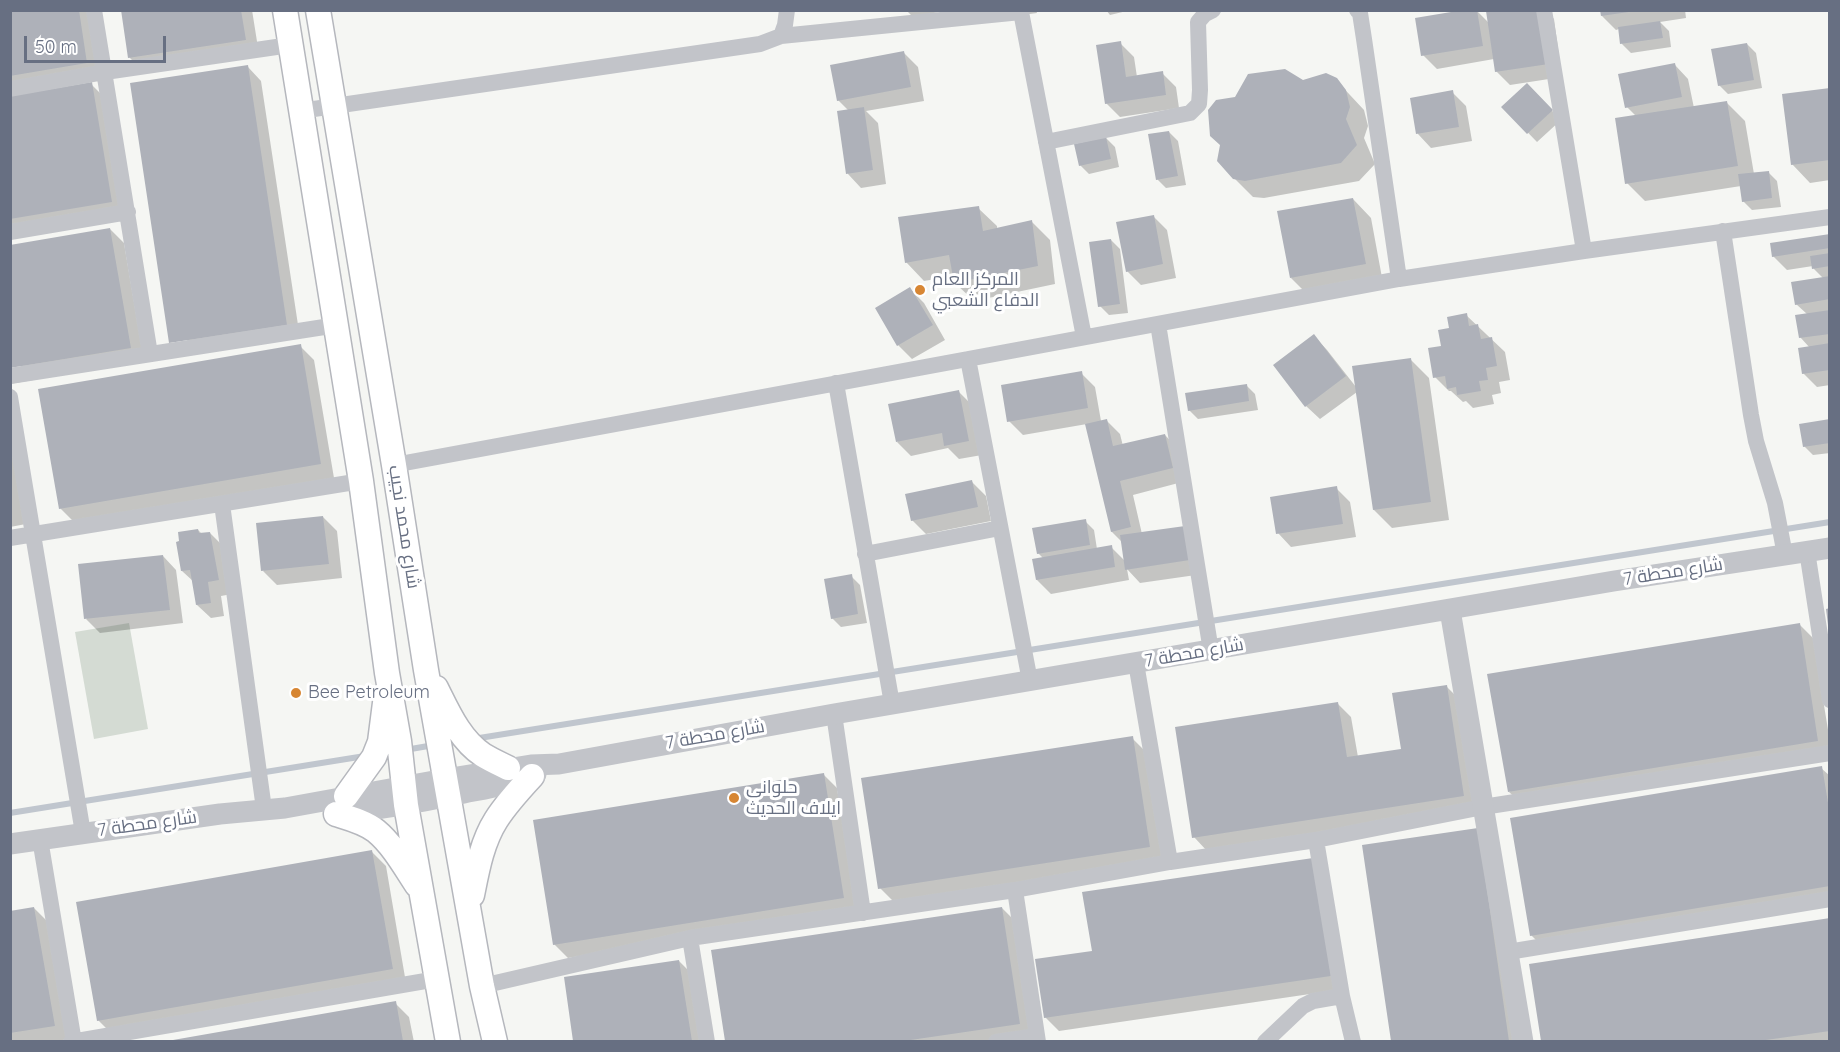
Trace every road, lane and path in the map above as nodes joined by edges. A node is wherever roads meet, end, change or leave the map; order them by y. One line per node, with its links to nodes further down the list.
1 (94, 10): 11 (street)
2 (285, 10): 10 (main road, شارع محمد نجيب)
3 (318, 10): 13 (main road, شارع محمد نجيب)
4 (787, 10): 9 (street)
5 (1214, 10): 15 (street)
6 (1357, 10): 21 (street)
7 (1544, 10): 20 (street)
8 (1022, 11): 9 (street); 15 (street)
9 (781, 36): 13 (street)
10 (290, 45): 11 (street); 14 (main road, شارع محمد نجيب)
11 (105, 72): 12 (street); 16 (street)
12 (10, 89)
13 (334, 106): 14 (street); 30 (main road, شارع محمد نجيب)
14 (300, 111): 23 (main road, شارع محمد نجيب)
15 (1046, 142): 24 (street)
16 (128, 212): 19 (street); 25 (street)
17 (1830, 217): 18 (street)
18 (1723, 231): 20 (street); 39 (street)
19 (10, 232)
20 (1584, 251): 21 (street)
21 (1399, 279): 22 (street)
22 (1158, 324): 24 (street); 41 (street)
23 (337, 325): 25 (street); 31 (main road, شارع محمد نجيب)
24 (1084, 337): 26 (street)
25 (150, 354): 27 (street)
26 (968, 359): 28 (street); 33 (street)
27 (10, 376)
28 (836, 383): 30 (street); 38 (street)
29 (10, 397): 34 (street)
30 (394, 465): 43 (main road, شارع محمد نجيب)
31 (361, 481): 32 (street); 44 (main road, شارع محمد نجيب)
32 (222, 504): 34 (street); 57 (street)
33 (1000, 528): 38 (street); 45 (street)
34 (34, 534): 35 (street); 58 (street)
35 (10, 538)
36 (1830, 548): 37 (street, شارع محطة 7)
37 (1807, 551): 39 (street, شارع محطة 7); 46 (street)
38 (865, 554): 47 (street)
39 (1785, 555): 40 (street, شارع محطة 7)
40 (1450, 610): 41 (street, شارع محطة 7); 56 (street)
41 (1211, 651): 42 (street, شارع محطة 7)
42 (1136, 663): 45 (street, شارع محطة 7); 62 (street)
43 (426, 670): 51 (main road); 53 (main road, شارع محمد نجيب)
44 (387, 673): 54 (main road, شارع محمد نجيب); 55 (main road)
45 (1030, 681): 47 (street, شارع محطة 7)
46 (1830, 700)
47 (892, 704): 48 (street, شارع محطة 7)
48 (834, 714): 50 (street, شارع محطة 7); 67 (street)
49 (1830, 753): 56 (street)
50 (559, 764): 51 (street, شارع محطة 7); 52 (street, شارع محطة 7)
51 (508, 768): 53 (street, شارع محطة 7)
52 (532, 776): 53 (street, شارع محطة 7); 66 (main road)
53 (447, 788): 54 (street, شارع محطة 7); 66 (main road, شارع محمد نجيب)
54 (404, 796): 55 (street, شارع محطة 7); 64 (main road, شارع محمد نجيب)
55 (341, 805): 57 (street, شارع محطة 7); 64 (main road)
56 (1483, 807): 60 (street); 69 (street)
57 (274, 808): 58 (street, شارع محطة 7)
58 (83, 833): 59 (street, شارع محطة 7)
59 (40, 839): 61 (street, شارع محطة 7); 74 (street)
60 (1316, 840): 62 (street); 72 (street)
61 (10, 844)
62 (1170, 862): 63 (street)
63 (1015, 890): 67 (street); 73 (street)
64 (423, 893): 70 (main road, شارع محمد نجيب)
65 (1830, 898): 69 (street)
66 (470, 913): 71 (main road, شارع محمد نجيب)
67 (863, 913): 68 (street)
68 (690, 938): 71 (street); 77 (street)
69 (1508, 952): 81 (street)
70 (437, 979): 74 (street); 75 (main road, شارع محمد نجيب)
71 (482, 986): 76 (main road, شارع محمد نجيب)
72 (1342, 996): 79 (street); 80 (street)
73 (1037, 1039): 78 (street)
74 (73, 1041)
75 (448, 1041)
76 (495, 1041)
77 (707, 1041)
78 (996, 1041)
79 (1265, 1041)
80 (1353, 1041)
81 (1523, 1041)

